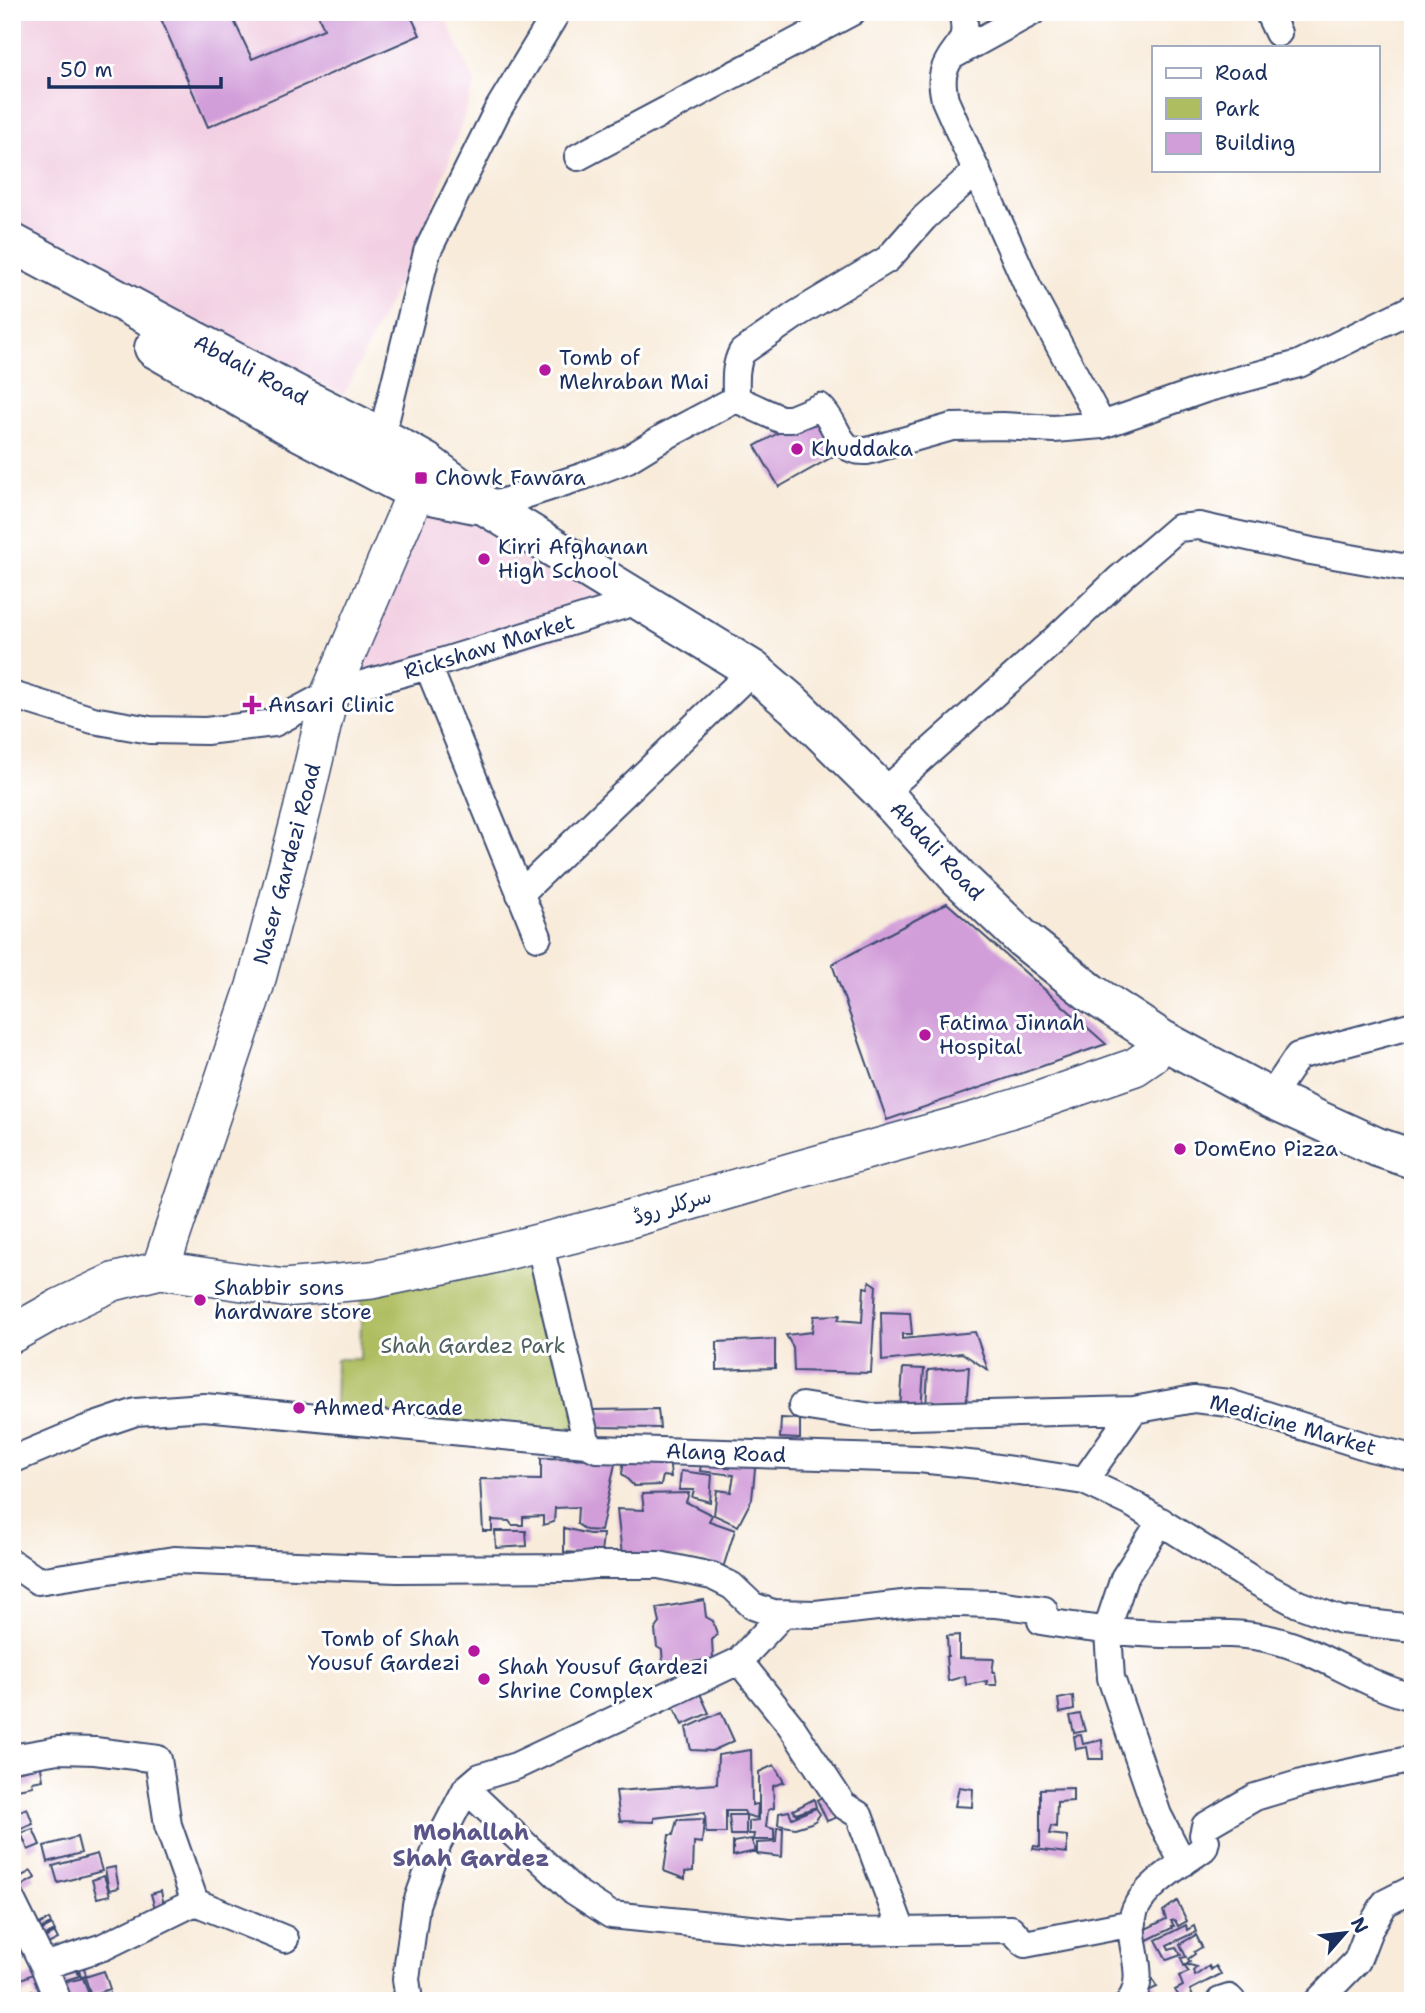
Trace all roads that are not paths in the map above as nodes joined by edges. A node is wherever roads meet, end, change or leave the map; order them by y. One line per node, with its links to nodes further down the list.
1 (556, 12): 13 (street)
2 (852, 12): 6 (street)
3 (962, 12): 5 (street)
4 (1032, 12): 5 (street)
5 (950, 57): 7 (street)
6 (578, 157)
7 (977, 170): 11 (street); 12 (street)
8 (12, 243): 13 (main road, Abdali Road)
9 (12, 267): 13 (main road, Abdali Road)
10 (1413, 307): 12 (street)
11 (736, 398): 12 (street); 15 (street)
12 (1102, 425)
13 (377, 454): 14 (main road, Abdali Road)
14 (421, 477): 15 (main road, Abdali Road); 20 (main road, Naser Gardezi Road)
15 (486, 506): 17 (main road, Abdali Road)
16 (1413, 569): 22 (street)
17 (641, 600): 18 (street, Rickshaw Market); 19 (main road, Abdali Road)
18 (428, 666): 20 (street, Rickshaw Market); 23 (street)
19 (753, 670): 22 (main road, Abdali Road); 23 (street)
20 (330, 693): 21 (street, Rickshaw Market); 30 (main road, Naser Gardezi Road)
21 (12, 695)
22 (883, 793): 26 (main road, Abdali Road)
23 (520, 894): 24 (street)
24 (538, 937)
25 (1413, 1025): 27 (street)
26 (1161, 1039): 27 (main road, Abdali Road); 29 (main road, سرکلر روڈ)
27 (1270, 1098): 28 (main road, Abdali Road)
28 (1413, 1159)
29 (539, 1242): 30 (main road, سرکلر روڈ); 34 (street)
30 (160, 1270): 31 (main road)
31 (12, 1334)
32 (802, 1406): 33 (street, Medicine Market)
33 (1134, 1410): 35 (street, Medicine Market); 37 (street)
34 (587, 1444): 36 (street, Alang Road); 37 (street, Alang Road)
35 (1413, 1458)
36 (12, 1460)
37 (1084, 1481): 38 (street, Alang Road)
38 (1161, 1521): 41 (street, Alang Road); 42 (street)
39 (12, 1563): 40 (street)
40 (783, 1614): 42 (street); 43 (street)
41 (1413, 1628)
42 (1108, 1632): 44 (street); 48 (street)
43 (739, 1661): 47 (street); 53 (street)
44 (1413, 1698)
45 (12, 1758): 51 (street)
46 (1413, 1759): 48 (street)
47 (466, 1789): 53 (street); 58 (street)
48 (1182, 1863): 52 (street)
49 (1413, 1889): 61 (street)
50 (12, 1901): 55 (street)
51 (195, 1902): 54 (street); 55 (street)
52 (1133, 1923): 53 (street); 56 (street)
53 (902, 1931)
54 (285, 1940)
55 (44, 1966): 57 (street)
56 (1132, 2000)
57 (58, 2001)
58 (409, 2001)
59 (1220, 2001): 60 (street)
60 (1232, 2001)
61 (1318, 2001)

